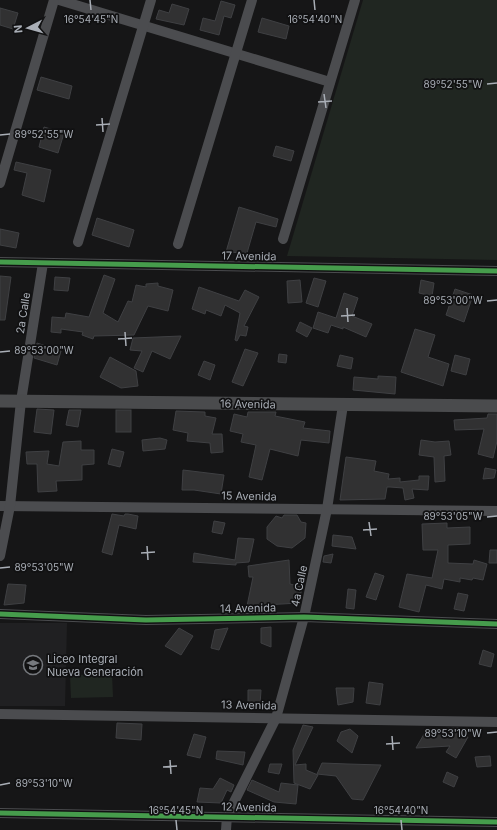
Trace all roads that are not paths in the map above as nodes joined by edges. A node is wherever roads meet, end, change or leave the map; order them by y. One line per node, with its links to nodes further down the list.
1 (54, 0): 9 (street)
2 (59, 0): 6 (street)
3 (151, 0): 6 (street)
4 (252, 0): 7 (street)
5 (354, 0): 8 (street)
6 (143, 26): 7 (street); 11 (street)
7 (236, 54): 8 (street); 12 (street)
8 (330, 82): 10 (street)
9 (0, 183)
10 (283, 239)
11 (78, 242)
12 (178, 244)
13 (0, 262): 14 (street, 17 Avenida)
14 (43, 263): 15 (street, 17 Avenida); 17 (street, 2a Calle)
15 (497, 271)
16 (0, 401): 17 (main road, 16 Avenida)
17 (21, 401): 18 (main road, 16 Avenida); 20 (street, 2a Calle)
18 (343, 405): 19 (main road, 16 Avenida); 21 (street, 4a Calle)
19 (497, 406)
20 (5, 506): 21 (street, 15 Avenida); 23 (street, 2a Calle)
21 (327, 509): 22 (street, 15 Avenida); 25 (street, 4a Calle)
22 (497, 511)
23 (0, 556)
24 (0, 614): 25 (street, 14 Avenida)
25 (304, 617): 26 (street, 14 Avenida); 28 (street, 4a Calle)
26 (497, 624)
27 (0, 714): 28 (street, 13 Avenida)
28 (276, 718): 29 (street, 13 Avenida); 31 (street, 4a Calle)
29 (497, 722)
30 (0, 813): 31 (street, 12 Avenida)
31 (227, 816): 32 (street, 12 Avenida); 33 (street, 4a Calle)
32 (497, 822)
33 (226, 830)

